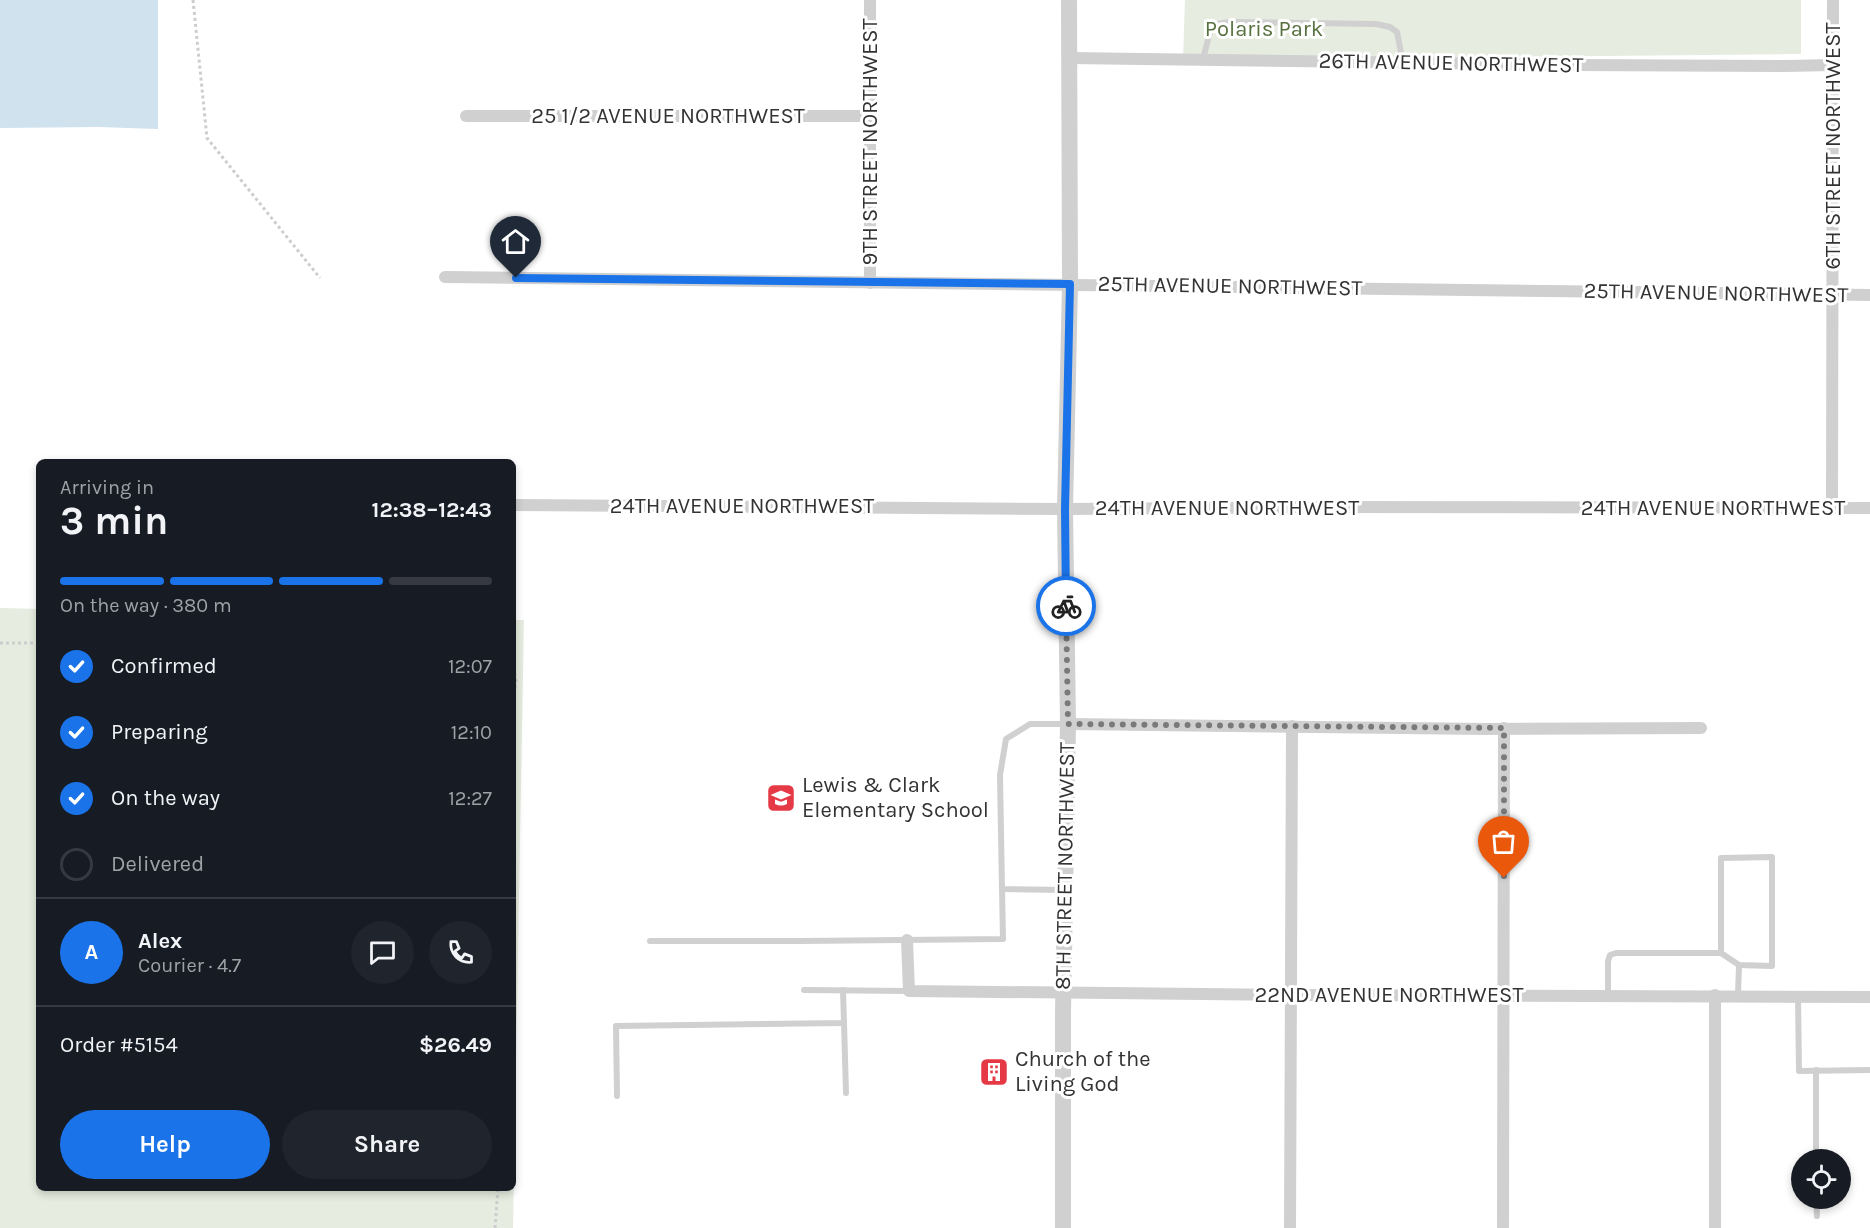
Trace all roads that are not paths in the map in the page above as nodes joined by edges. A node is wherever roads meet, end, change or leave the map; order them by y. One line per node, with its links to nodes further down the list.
1 (870, 0): 9 (street, 9TH STREET NORTHWEST)
2 (1069, 0): 4 (street, 8TH STREET NORTHWEST)
3 (1833, 0): 7 (street, 6TH STREET NORTHWEST)
4 (1069, 58): 5 (street, 26TH AVENUE NORTHWEST); 12 (street, 8TH STREET NORTHWEST)
5 (1203, 60): 6 (street, 26TH AVENUE NORTHWEST); 6 (lane)
6 (1403, 63): 7 (street, 26TH AVENUE NORTHWEST)
7 (1833, 65): 13 (street, 6TH STREET NORTHWEST)
8 (466, 116): 9 (street, 25 1/2 AVENUE NORTHWEST)
9 (870, 116): 11 (street, 9TH STREET NORTHWEST)
10 (445, 278): 11 (street, 25TH AVENUE NORTHWEST)
11 (870, 283): 12 (street, 25TH AVENUE NORTHWEST)
12 (1070, 284): 13 (street, 25TH AVENUE NORTHWEST); 18 (street, 8TH STREET NORTHWEST)
13 (1832, 295): 14 (street, 25TH AVENUE NORTHWEST); 16 (street, 6TH STREET NORTHWEST)
14 (1870, 295)
15 (516, 505): 18 (street, 24TH AVENUE NORTHWEST)
16 (1832, 507): 17 (street, 24TH AVENUE NORTHWEST); 18 (street, 24TH AVENUE NORTHWEST)
17 (1870, 508)
18 (1065, 509): 19 (street, 8TH STREET NORTHWEST)
19 (1068, 724): 20 (street); 23 (lane); 24 (street, 8TH STREET NORTHWEST)
20 (1292, 726): 21 (street); 33 (street)
21 (1504, 728): 22 (street); 34 (street)
22 (1701, 728)
23 (1002, 889): 24 (lane); 25 (lane)
24 (1064, 890): 32 (street, 8TH STREET NORTHWEST)
25 (907, 940): 26 (lane); 31 (street)
26 (650, 941)
27 (1721, 953): 28 (lane); 28 (lane); 35 (lane)
28 (1739, 965): 37 (lane)
29 (804, 990): 30 (lane)
30 (843, 990): 31 (lane); 40 (lane)
31 (909, 991): 32 (street, 22ND AVENUE NORTHWEST)
32 (1063, 992): 33 (street, 22ND AVENUE NORTHWEST); 48 (street, 8TH STREET NORTHWEST)
33 (1290, 995): 34 (street, 22ND AVENUE NORTHWEST); 49 (street)
34 (1503, 995): 35 (street, 22ND AVENUE NORTHWEST); 50 (street)
35 (1608, 995): 36 (street, 22ND AVENUE NORTHWEST)
36 (1715, 995): 37 (street, 22ND AVENUE NORTHWEST); 51 (street)
37 (1738, 995): 38 (street, 22ND AVENUE NORTHWEST)
38 (1798, 996): 39 (street, 22ND AVENUE NORTHWEST); 42 (lane)
39 (1870, 997)
40 (844, 1023): 43 (lane); 44 (lane)
41 (1870, 1070): 42 (lane)
42 (1816, 1071): 45 (lane)
43 (846, 1093)
44 (617, 1096)
45 (1816, 1149)
46 (1816, 1209): 47 (lane)
47 (1816, 1216)
48 (1063, 1228)
49 (1290, 1228)
50 (1503, 1228)
51 (1715, 1228)

